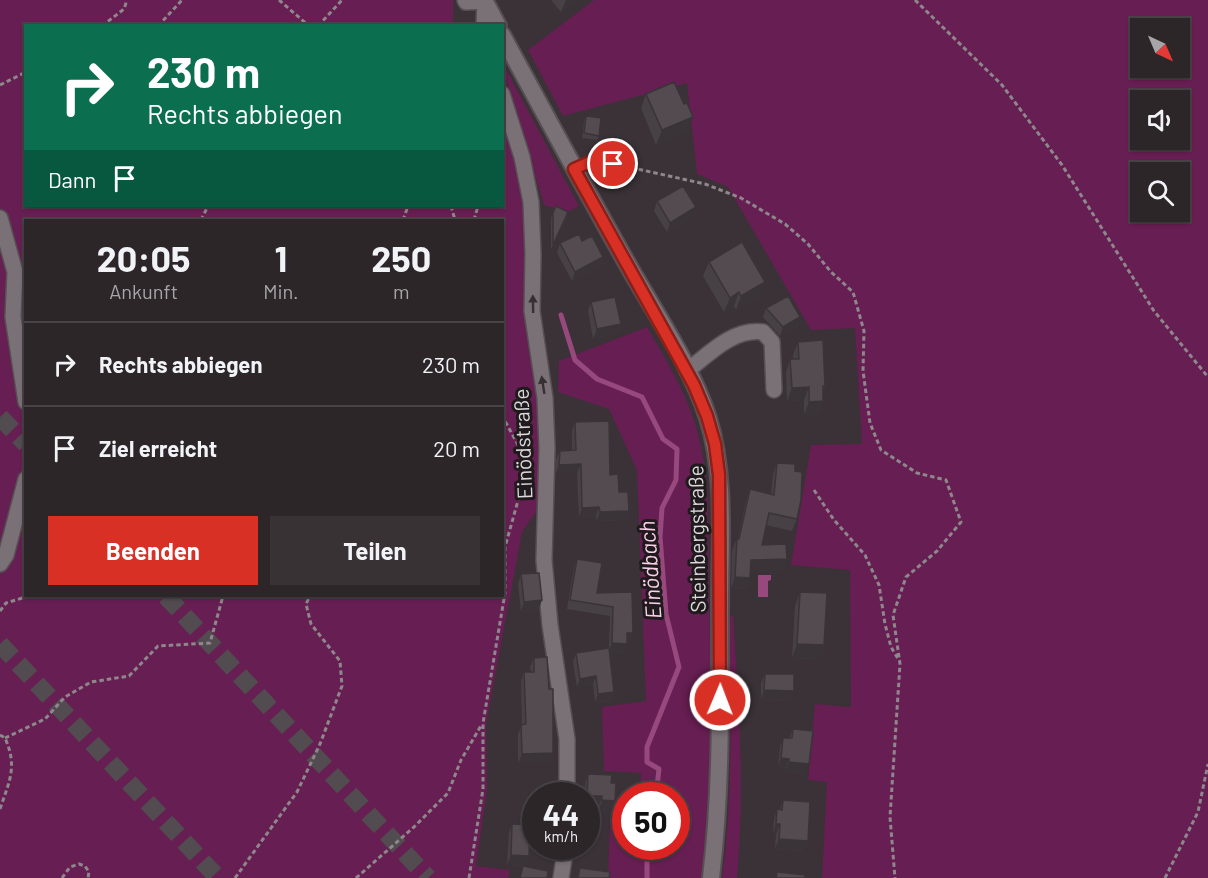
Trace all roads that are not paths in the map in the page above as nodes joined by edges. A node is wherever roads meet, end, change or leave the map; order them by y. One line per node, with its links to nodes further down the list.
1 (465, 0): 2 (street)
2 (484, 1): 3 (street); 4 (main road)
3 (483, 24)
4 (497, 24)
5 (504, 39): 8 (main road, Steinbergstraße)
6 (504, 100): 15 (street, Einödstraße, one-way to 6)
7 (613, 164): 8 (lane)
8 (574, 169): 10 (main road, Steinbergstraße)
9 (0, 218): 11 (street)
10 (687, 370): 12 (street); 18 (main road, Steinbergstraße)
11 (24, 388)
12 (774, 390)
13 (24, 487): 14 (street)
14 (0, 564)
15 (567, 782)
16 (564, 860): 17 (street)
17 (561, 878)
18 (711, 878)

